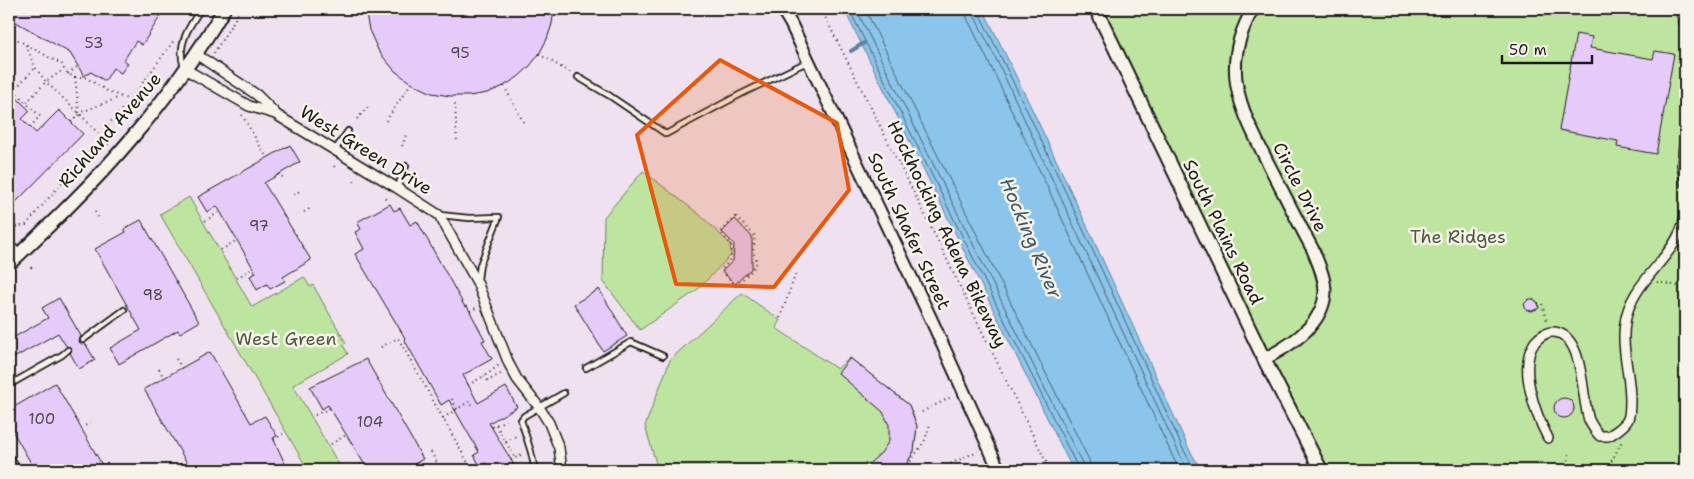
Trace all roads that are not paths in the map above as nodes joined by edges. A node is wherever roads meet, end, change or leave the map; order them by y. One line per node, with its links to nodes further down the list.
1 (201, 9): 10 (lane)
2 (224, 9): 8 (main road, Richland Avenue)
3 (782, 9): 9 (street, South Shafer Street)
4 (1096, 9): 28 (main road, South Plains Road)
5 (1253, 9): 28 (street, Circle Drive)
6 (1680, 9): 7 (street)
7 (1685, 25)
8 (196, 54): 10 (main road, Richland Avenue); 12 (street, West Green Drive)
9 (810, 61): 11 (lane); 38 (street, South Shafer Street)
10 (185, 69): 12 (street, West Green Drive); 22 (main road, Richland Avenue)
11 (578, 77)
12 (275, 114): 15 (street, West Green Drive)
13 (348, 131): 15 (lane)
14 (1685, 138): 17 (street)
15 (335, 150): 18 (street, West Green Drive)
16 (406, 166): 18 (lane)
17 (1685, 182)
18 (398, 188): 19 (street, West Green Drive)
19 (439, 215): 23 (street, West Green Drive); 23 (lane, West Green Drive)
20 (1685, 217): 33 (street)
21 (9, 245): 22 (street)
22 (13, 260)
23 (477, 282): 32 (street, West Green Drive)
24 (124, 310): 25 (lane)
25 (83, 340)
26 (68, 350): 30 (lane)
27 (664, 356): 29 (lane)
28 (1264, 359): 39 (main road, South Plains Road)
29 (586, 368)
30 (9, 385)
31 (564, 393): 32 (lane)
32 (539, 407): 36 (lane); 37 (street, West Green Drive)
33 (1548, 438)
34 (9, 459): 35 (street)
35 (16, 470)
36 (535, 470)
37 (562, 470)
38 (999, 470)
39 (1321, 470)

